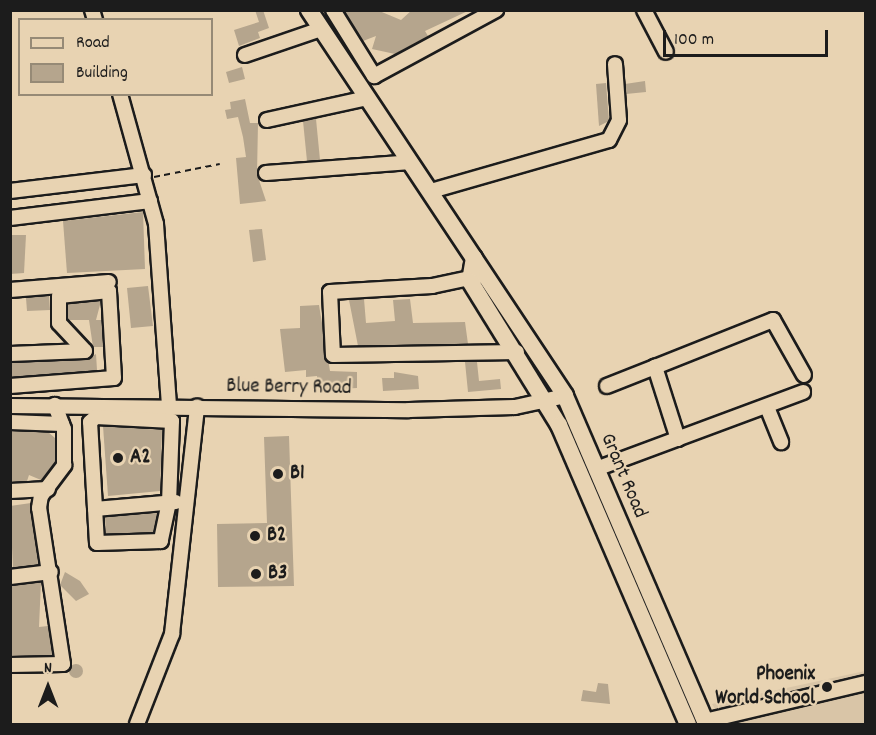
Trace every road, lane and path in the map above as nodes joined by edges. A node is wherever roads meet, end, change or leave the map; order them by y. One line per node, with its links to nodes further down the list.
1 (309, 10): 5 (main road, Grant Road)
2 (333, 10): 3 (street)
3 (496, 10)
4 (644, 10): 6 (street)
5 (321, 29): 7 (street); 10 (main road, Grant Road)
6 (666, 52)
7 (245, 55)
8 (615, 64): 17 (street)
9 (121, 96): 15 (street)
10 (367, 98): 11 (street); 12 (main road, Grant Road)
11 (267, 120)
12 (411, 162): 14 (street); 17 (main road, Grant Road)
13 (220, 164): 15 (path)
14 (266, 173)
15 (145, 177): 16 (street); 18 (street)
16 (10, 191)
17 (431, 191): 20 (main road, Grant Road)
18 (150, 201): 19 (street); 33 (street)
19 (10, 218)
20 (478, 277): 23 (main road, Grant Road); 23 (street); 30 (main road, Grant Road)
21 (109, 282): 22 (street)
22 (10, 290)
23 (517, 352): 31 (main road, Grant Road)
24 (10, 354): 27 (street)
25 (655, 367): 26 (street); 28 (street); 39 (street)
26 (804, 375)
27 (10, 386)
28 (607, 386)
29 (803, 392): 36 (street)
30 (565, 396): 31 (street, Blue Berry Road); 41 (main road, Grant Road)
31 (548, 403): 35 (street, Blue Berry Road); 52 (main road, Grant Road)
32 (60, 404): 33 (street, Blue Berry Road); 34 (street, Blue Berry Road); 38 (street)
33 (169, 404): 35 (street, Blue Berry Road)
34 (10, 406)
35 (197, 406): 44 (street)
36 (767, 406): 39 (street); 40 (street)
37 (10, 422): 38 (street)
38 (62, 424): 42 (street)
39 (678, 440): 41 (street)
40 (781, 442)
41 (596, 469): 52 (main road, Grant Road)
42 (48, 489): 43 (street); 47 (street)
43 (10, 491)
44 (187, 501): 45 (street); 51 (street)
45 (169, 502): 46 (street); 46 (street); 46 (street)
46 (95, 509)
47 (51, 572): 48 (street); 49 (street)
48 (10, 577)
49 (10, 665)
50 (866, 683): 52 (street)
51 (137, 724)
52 (700, 724)

